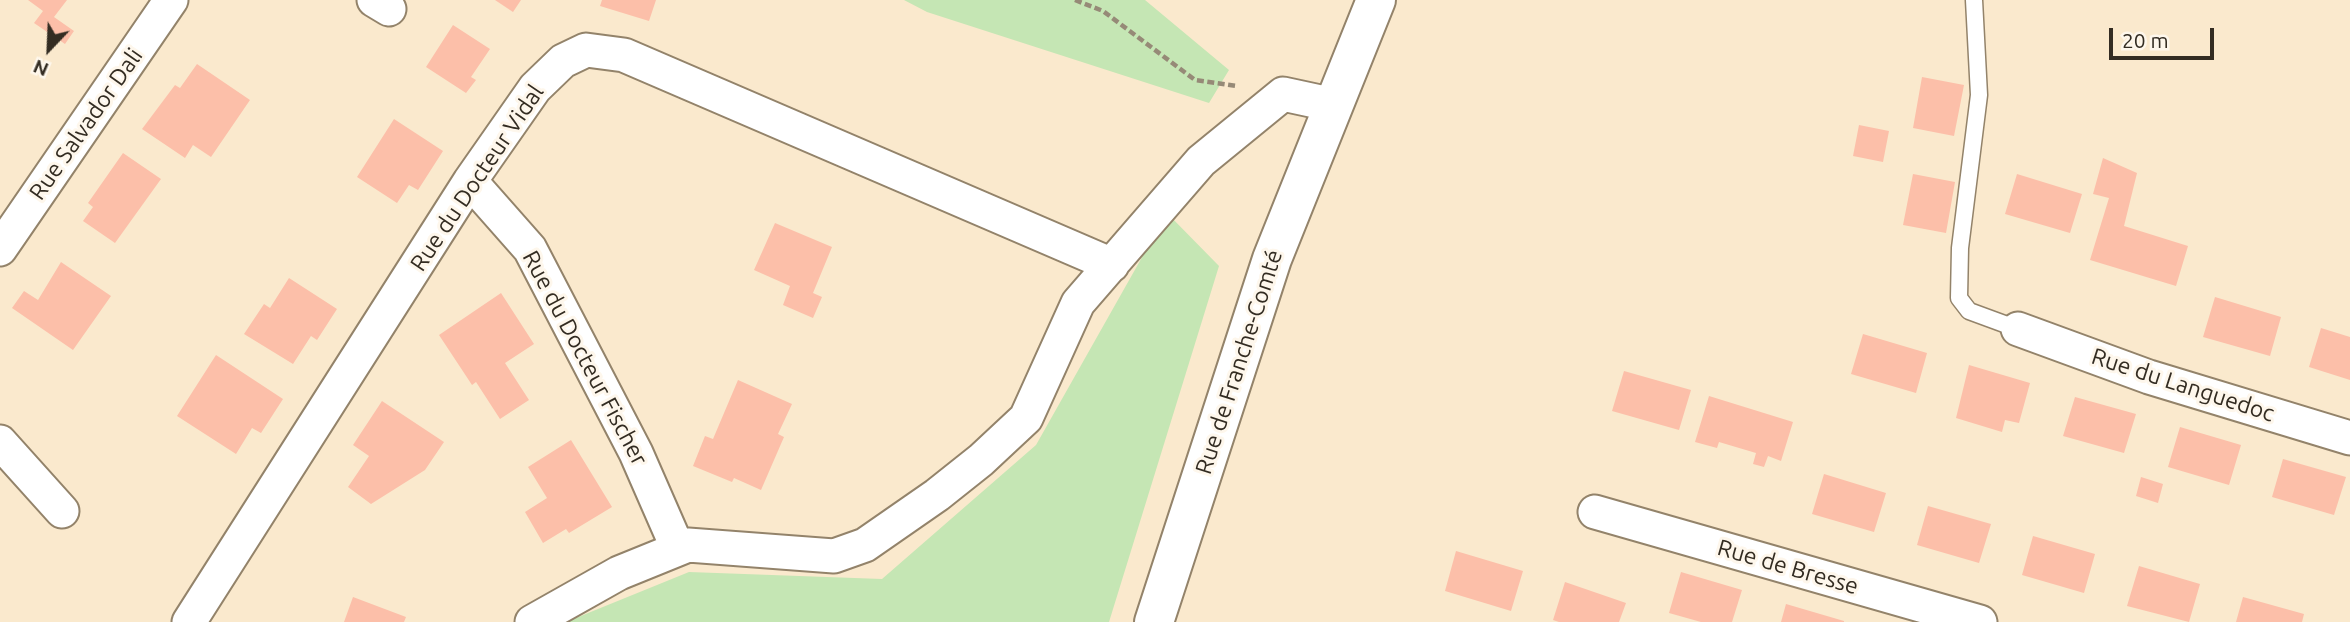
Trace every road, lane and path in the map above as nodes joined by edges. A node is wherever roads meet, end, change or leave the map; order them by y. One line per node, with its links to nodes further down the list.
1 (171, 0): 8 (street, Rue Salvador Dali)
2 (1075, 0): 5 (path)
3 (1376, 0): 6 (street, Rue de Franche-Comté)
4 (1974, 0): 10 (lane)
5 (1283, 94): 6 (street); 9 (street)
6 (1334, 104): 18 (street, Rue de Franche-Comté)
7 (470, 181): 9 (street, Rue du Docteur Vidal); 15 (street, Rue du Docteur Fischer); 16 (street, Rue du Docteur Vidal)
8 (0, 249)
9 (1112, 265): 15 (street)
10 (2018, 328): 11 (street, Rue du Languedoc)
11 (2350, 438)
12 (0, 442): 13 (street)
13 (62, 511)
14 (1595, 512): 19 (street, Rue de Bresse)
15 (678, 549): 17 (street)
16 (189, 622)
17 (532, 622)
18 (1154, 622)
19 (1980, 622)

